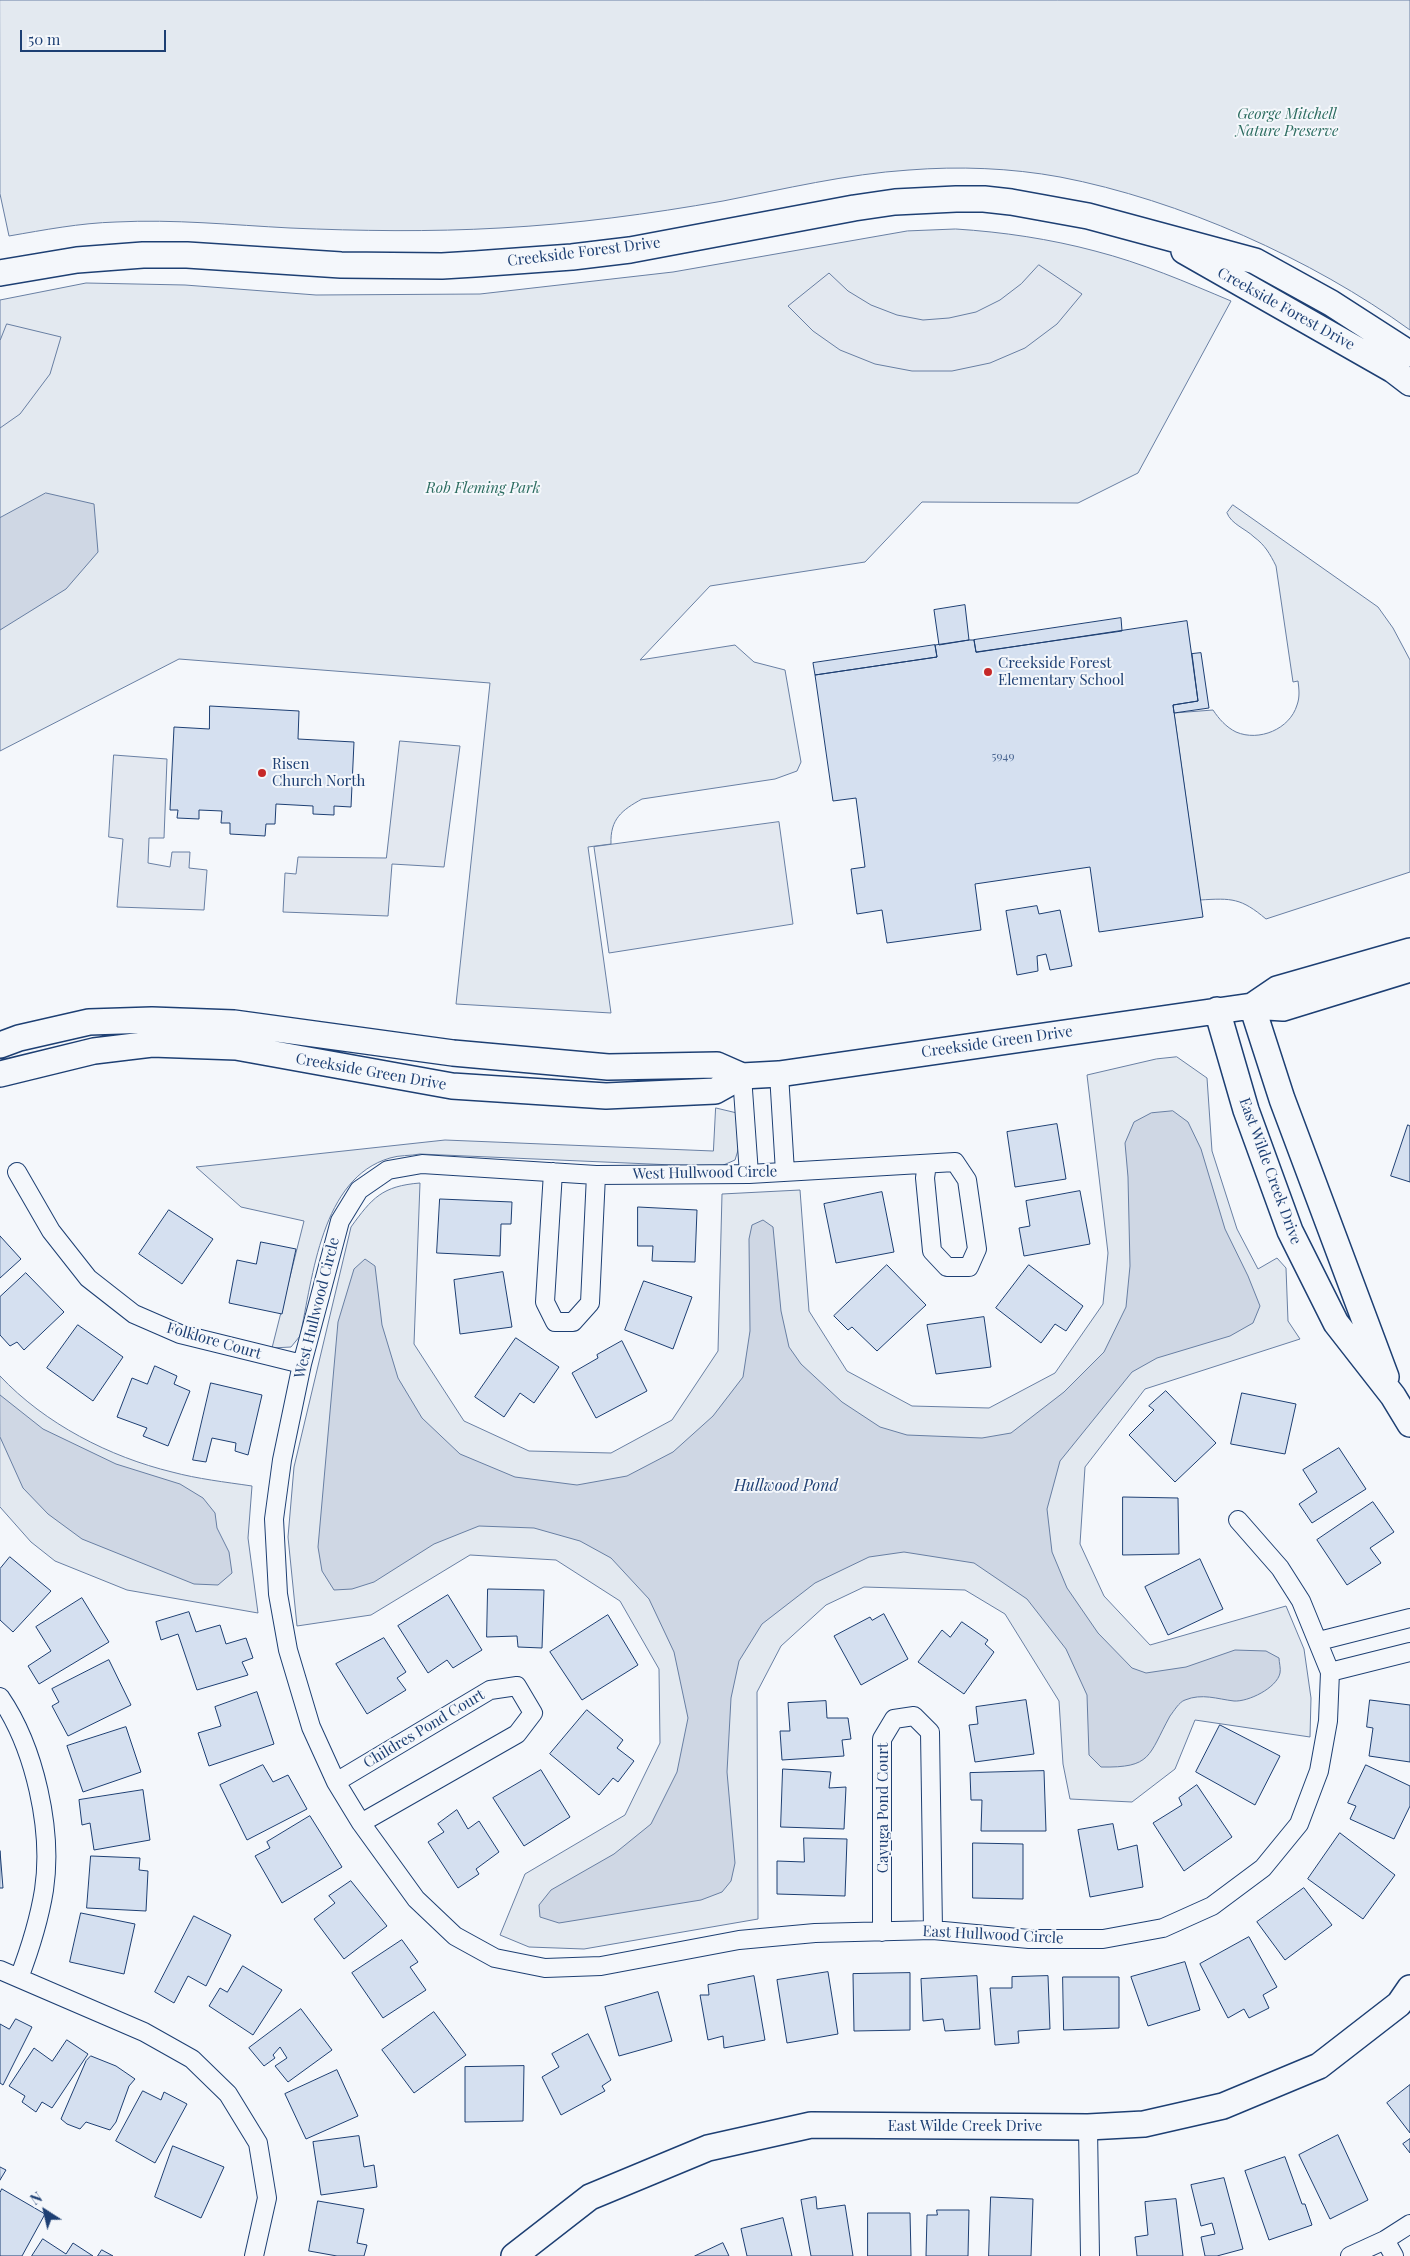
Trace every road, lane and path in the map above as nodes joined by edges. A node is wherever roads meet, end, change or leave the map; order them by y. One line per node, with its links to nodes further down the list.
1 (1161, 237): 2 (main road, Creekside Forest Drive); 3 (main road, Creekside Forest Drive); 4 (main road, Creekside Forest Drive)
2 (0, 273)
3 (1410, 354)
4 (1410, 383)
5 (1410, 951): 7 (main road, Creekside Green Drive)
6 (1410, 969): 7 (main road, Creekside Green Drive)
7 (1252, 1006): 8 (main road, Creekside Green Drive); 20 (main road, East Wilde Creek Drive)
8 (1217, 1010): 11 (main road, Creekside Green Drive); 20 (main road, East Wilde Creek Drive)
9 (0, 1045): 12 (main road, Creekside Green Drive)
10 (0, 1074): 12 (main road, Creekside Green Drive)
11 (779, 1074): 12 (main road, Creekside Green Drive); 16 (street)
12 (742, 1076): 17 (street)
13 (927, 1164): 13 (street, West Hullwood Circle); 16 (street, West Hullwood Circle)
14 (17, 1172): 19 (street, Folklore Court)
15 (553, 1172): 18 (street, West Hullwood Circle); 18 (street); 19 (street, West Hullwood Circle)
16 (785, 1172): 17 (street, West Hullwood Circle)
17 (750, 1174): 18 (street, West Hullwood Circle)
18 (596, 1175)
19 (302, 1364): 28 (street, West Hullwood Circle)
20 (1393, 1396): 21 (main road, East Wilde Creek Drive)
21 (1410, 1424)
22 (1238, 1520): 24 (street, East Hullwood Circle)
23 (1410, 1618): 24 (street)
24 (1319, 1641): 26 (street, East Hullwood Circle)
25 (1410, 1652): 26 (street)
26 (1330, 1672): 30 (street, East Hullwood Circle)
27 (0, 1697): 34 (street)
28 (336, 1782): 29 (street, West Hullwood Circle); 29 (street, Childres Pond Court)
29 (361, 1823): 32 (street, West Hullwood Circle)
30 (933, 1930): 31 (street, East Hullwood Circle); 31 (street, Cayuga Pond Court)
31 (882, 1932): 32 (street, East Hullwood Circle)
32 (495, 1958)
33 (0, 1970): 34 (street)
34 (18, 1978): 39 (street)
35 (1410, 1988): 36 (main road, East Wilde Creek Drive)
36 (1088, 2126): 40 (main road, East Wilde Creek Drive); 41 (street)
37 (1410, 2224): 38 (street)
38 (1385, 2240): 42 (street); 43 (street)
39 (254, 2256)
40 (514, 2256)
41 (1090, 2256)
42 (1350, 2256)
43 (1394, 2256)

